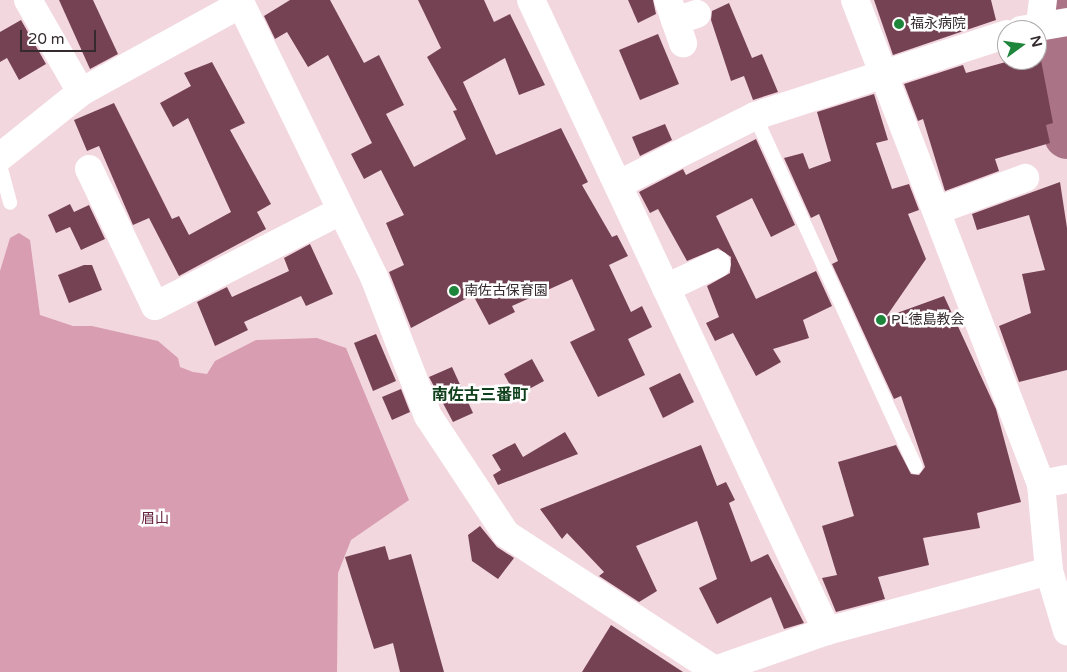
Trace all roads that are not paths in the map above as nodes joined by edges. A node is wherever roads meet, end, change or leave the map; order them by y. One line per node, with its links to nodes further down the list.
1 (28, 0): 7 (street)
2 (855, 0): 6 (street)
3 (240, 2): 7 (street); 15 (street)
4 (538, 2): 13 (street)
5 (997, 37): 6 (street)
6 (883, 73): 8 (street); 16 (street)
7 (81, 92): 9 (street)
8 (755, 116): 13 (street); 19 (lane)
9 (0, 156)
10 (0, 165): 14 (lane)
11 (89, 169): 15 (street)
12 (1025, 178): 16 (street)
13 (619, 184): 18 (street)
14 (10, 203)
15 (341, 210): 25 (street)
16 (938, 210): 21 (street)
17 (717, 264): 18 (street)
18 (666, 288): 23 (street)
19 (916, 467)
20 (1067, 479): 21 (street)
21 (1041, 484): 22 (street)
22 (1049, 571): 23 (street); 24 (street)
23 (827, 631): 25 (street)
24 (1067, 631)
25 (713, 671)

